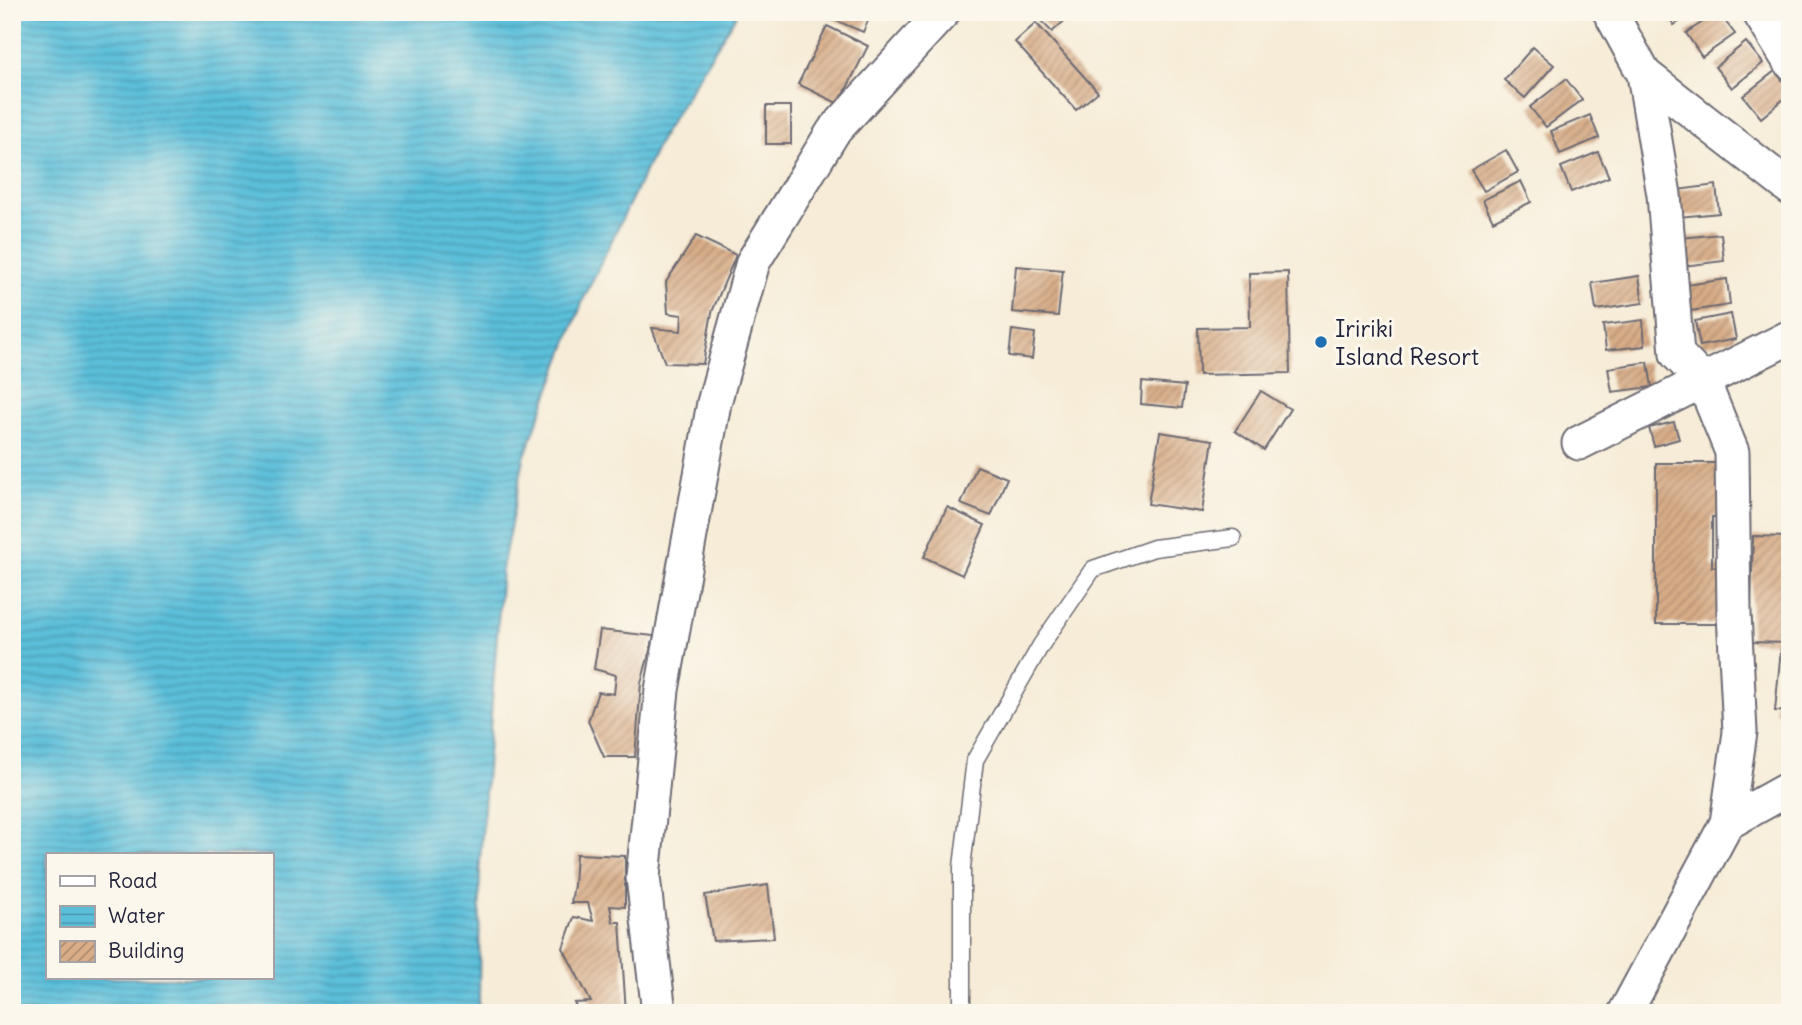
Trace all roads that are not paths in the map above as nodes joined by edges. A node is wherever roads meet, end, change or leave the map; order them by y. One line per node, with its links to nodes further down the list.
1 (943, 12): 13 (street)
2 (1609, 12): 5 (street)
3 (1759, 12): 4 (street)
4 (1790, 62)
5 (1644, 74): 6 (street); 8 (street)
6 (1790, 188)
7 (1790, 337): 8 (street)
8 (1703, 381): 9 (street); 12 (street)
9 (1578, 443)
10 (1233, 538): 14 (lane)
11 (1790, 788): 12 (street)
12 (1727, 824): 15 (street)
13 (659, 1013)
14 (962, 1013)
15 (1625, 1013)

